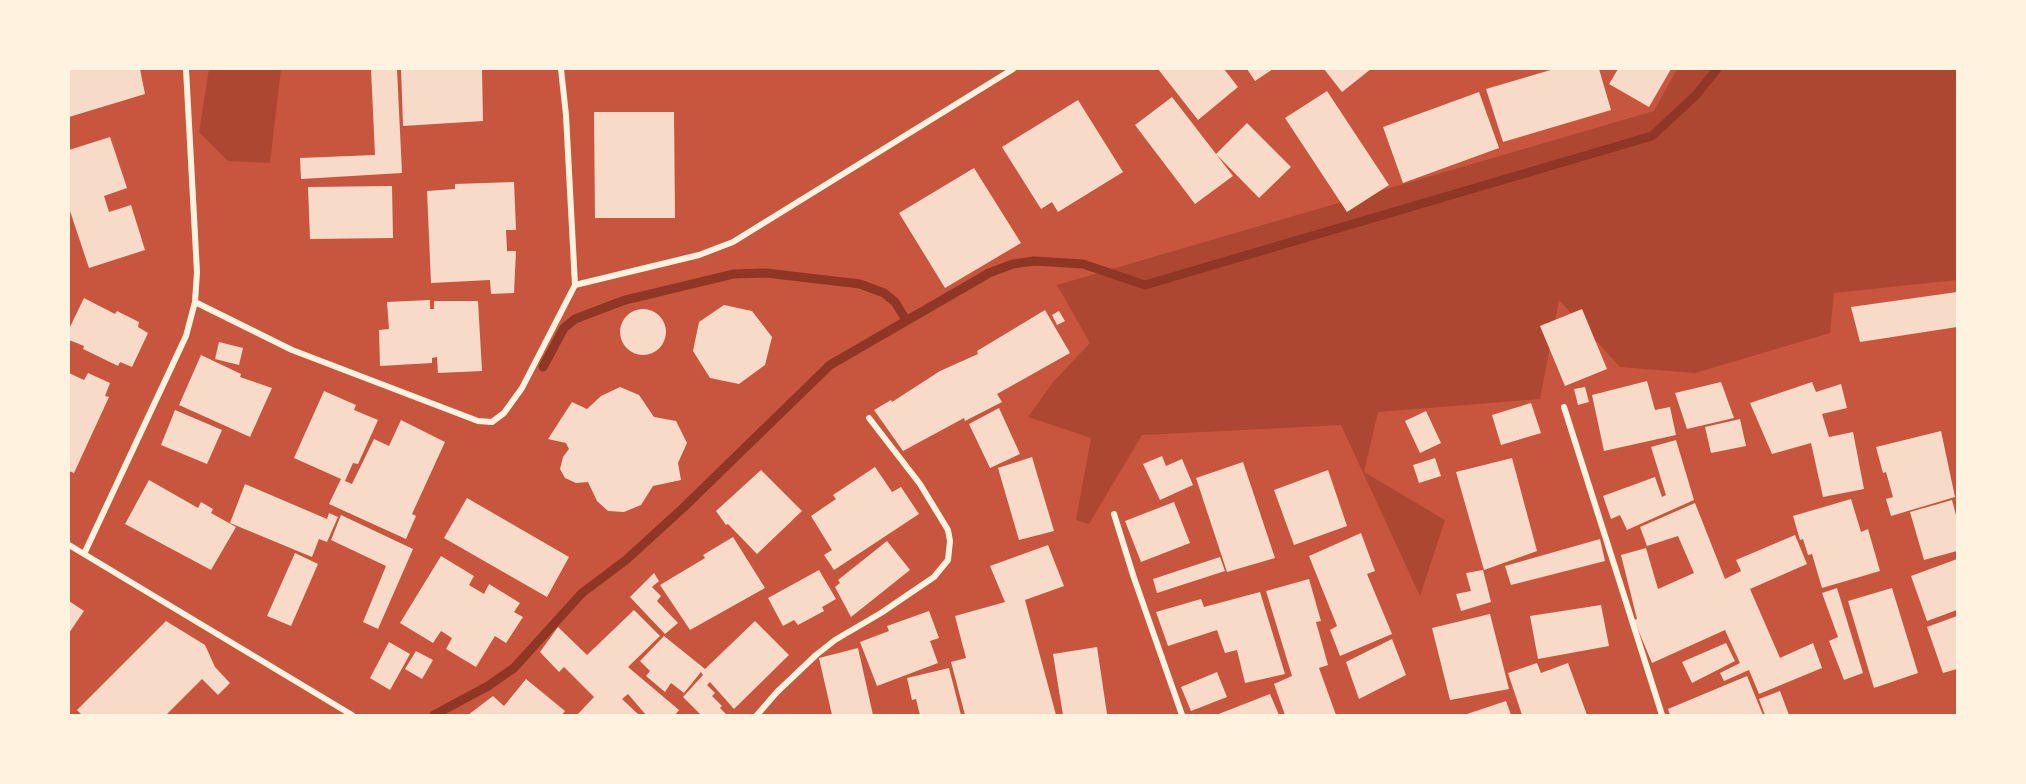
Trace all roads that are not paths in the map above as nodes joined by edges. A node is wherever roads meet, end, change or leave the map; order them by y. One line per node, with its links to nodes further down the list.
1 (186, 69): 5 (street)
2 (561, 69): 4 (street)
3 (1013, 69): 4 (street)
4 (575, 285): 5 (street)
5 (195, 302): 10 (street)
6 (1564, 407): 14 (street)
7 (869, 418): 12 (street)
8 (1114, 514): 13 (street)
9 (69, 545): 10 (street)
10 (84, 554): 11 (street)
11 (352, 715)
12 (757, 715)
13 (1182, 715)
14 (1662, 715)

